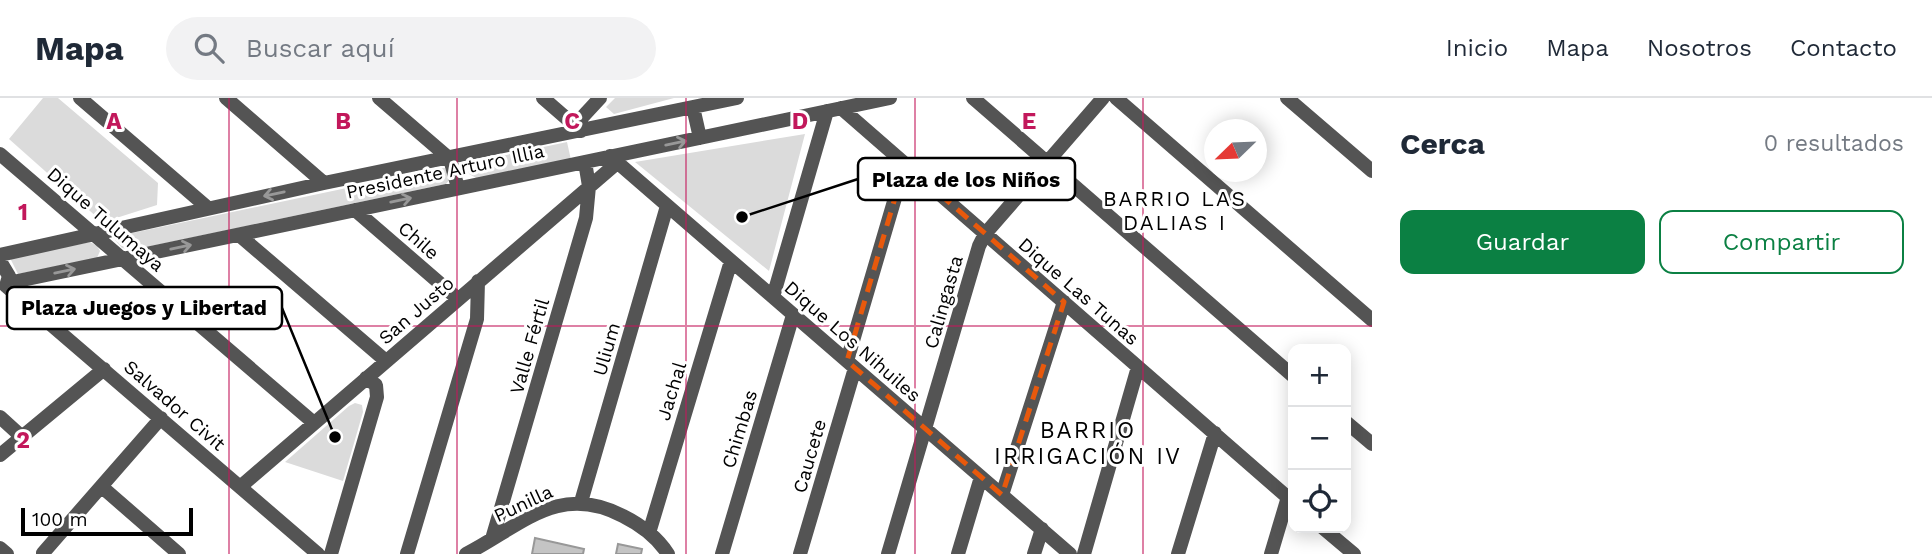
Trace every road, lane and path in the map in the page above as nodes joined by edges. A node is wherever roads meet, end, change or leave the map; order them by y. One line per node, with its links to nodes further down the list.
1 (80, 98): 27 (street)
2 (226, 98): 23 (street)
3 (379, 98): 17 (street)
4 (543, 98): 14 (street)
5 (600, 98): 14 (street)
6 (737, 98): 12 (street, Presidente Arturo Illia)
7 (890, 98): 13 (street, Presidente Arturo Illia)
8 (973, 98): 20 (street)
9 (1102, 98): 20 (street, Calingasta)
10 (1116, 98): 42 (street)
11 (1287, 98): 22 (street)
12 (693, 107): 14 (street, Presidente Arturo Illia); 15 (street)
13 (834, 109): 15 (street, Presidente Arturo Illia); 21 (street, Dique Las Tunas); 38 (street)
14 (578, 128): 17 (street, Presidente Arturo Illia)
15 (701, 138): 18 (street, Presidente Arturo Illia, one-way to 15)
16 (0, 154): 30 (street, Dique Tulumaya)
17 (450, 159): 23 (street, Presidente Arturo Illia); 25 (street)
18 (613, 160): 19 (street, Presidente Arturo Illia); 24 (street, San Justo); 26 (street, Dique Los Nihuiles)
19 (585, 162): 24 (street, Valle Fértil); 25 (street, Presidente Arturo Illia)
20 (1048, 162): 29 (street, Calingasta); 47 (street)
21 (905, 164): 29 (street, Dique Las Tunas); 44 (street, Caucete)
22 (1372, 171)
23 (324, 183): 27 (street, Presidente Arturo Illia, one-way to 27)
24 (589, 186): 36 (street, San Justo); 68 (street, Valle Fértil)
25 (458, 188): 28 (street, Presidente Arturo Illia, one-way to 25)
26 (667, 206): 35 (street, Dique Los Nihuiles); 63 (street, Ulium)
27 (208, 208): 30 (street, Presidente Arturo Illia)
28 (355, 210): 31 (street, Presidente Arturo Illia); 39 (street, Chile)
29 (985, 234): 40 (street, Dique Las Tunas); 53 (street, Calingasta)
30 (94, 235): 32 (street, Presidente Arturo Illia); 33 (street, Dique Tulumaya)
31 (239, 235): 33 (street, Presidente Arturo Illia, one-way to 31); 43 (street)
32 (0, 255)
33 (123, 259): 37 (street, Presidente Arturo Illia, one-way to 33); 51 (street, Dique Tulumaya)
34 (0, 261): 37 (street)
35 (731, 261): 38 (street, Dique Los Nihuiles); 66 (street, Jachal)
36 (478, 281): 39 (street, San Justo); 75 (street)
37 (5, 285): 46 (street, Salvador Civit)
38 (773, 298): 41 (street, Dique Los Nihuiles)
39 (458, 299): 43 (street, San Justo)
40 (1064, 303): 45 (street, Dique Las Tunas); 61 (street)
41 (793, 315): 44 (street, Dique Los Nihuiles); 78 (street, Chimbas)
42 (1372, 320)
43 (386, 361): 48 (street, San Justo)
44 (851, 365): 53 (street, Dique Los Nihuiles); 79 (street, Caucete)
45 (1138, 367): 54 (street, Dique Las Tunas); 84 (street)
46 (104, 369): 50 (street, Salvador Civit); 55 (street)
47 (1288, 372)
48 (366, 378): 51 (street, San Justo); 74 (street)
49 (0, 417): 55 (street)
50 (161, 418): 59 (street); 60 (street, Salvador Civit)
51 (314, 423): 60 (street, San Justo)
52 (1351, 426): 56 (street)
53 (925, 429): 58 (street, Dique Los Nihuiles); 80 (street, Calingasta)
54 (1215, 433): 62 (street, Dique Las Tunas); 85 (street)
55 (22, 437): 57 (street)
56 (1372, 444)
57 (0, 455)
58 (981, 477): 61 (street, Dique Los Nihuiles); 81 (street)
59 (102, 487): 71 (street); 72 (street)
60 (240, 487): 73 (street, Salvador Civit)
61 (1002, 495): 65 (street, Dique Los Nihuiles)
62 (1288, 497)
63 (581, 502): 66 (street, Punilla); 68 (street, Punilla)
64 (1288, 505): 86 (street)
65 (1042, 529): 82 (street); 83 (street, Dique Los Nihuiles)
66 (649, 533): 77 (street, Punilla)
67 (1329, 533): 87 (street)
68 (492, 539): 76 (street, Punilla)
69 (0, 548): 70 (street)
70 (7, 554)
71 (43, 554)
72 (179, 554)
73 (318, 554)
74 (331, 554)
75 (407, 554)
76 (466, 554)
77 (668, 554)
78 (722, 554)
79 (800, 554)
80 (888, 554)
81 (958, 554)
82 (1034, 554)
83 (1070, 554)
84 (1084, 554)
85 (1178, 554)
86 (1271, 554)
87 (1353, 554)

